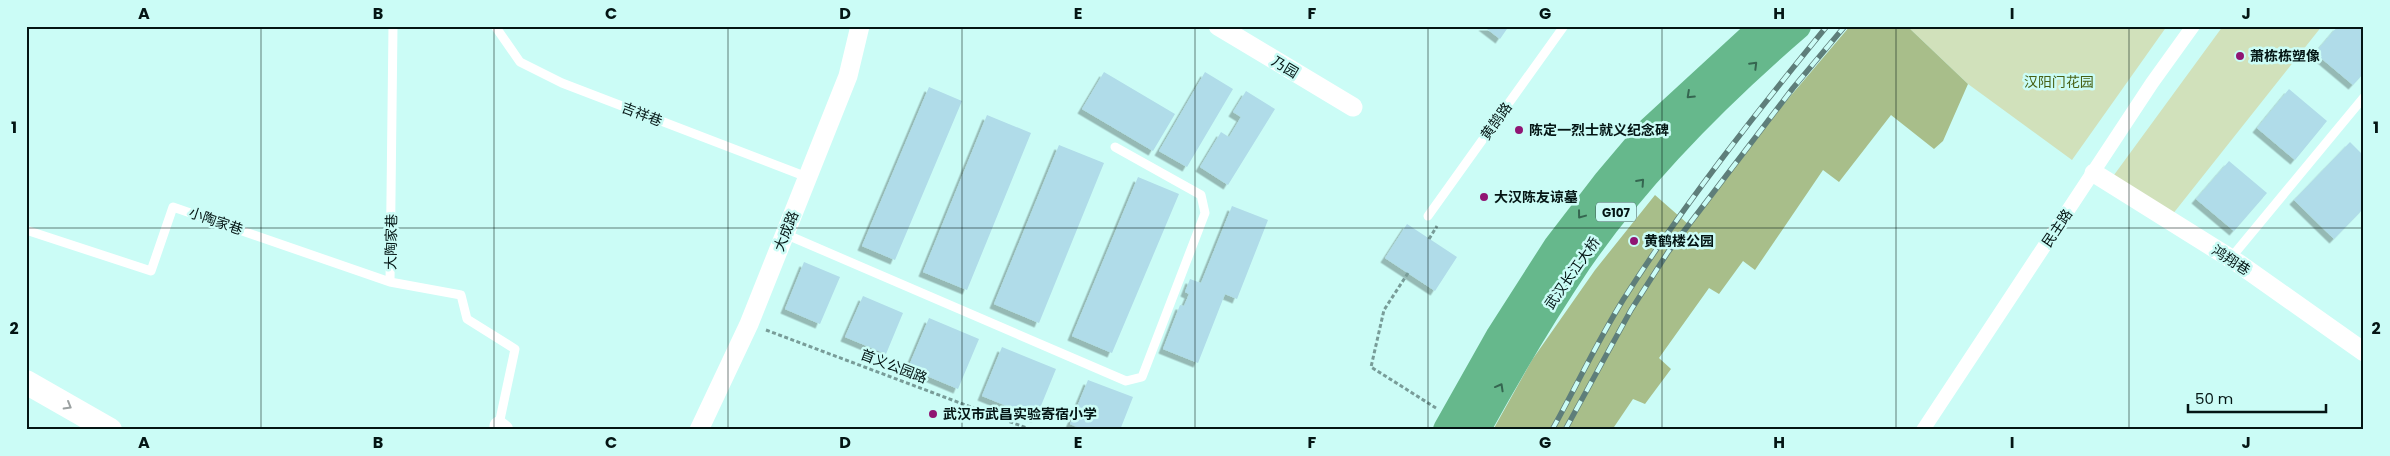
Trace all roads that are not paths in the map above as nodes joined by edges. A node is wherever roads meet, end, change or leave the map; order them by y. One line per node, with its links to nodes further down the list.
1 (393, 26): 18 (lane, 大陶家巷)
2 (494, 26): 13 (lane, 吉祥巷)
3 (860, 26): 13 (street, 大成路)
4 (1218, 26): 10 (street, 乃园)
5 (1564, 26): 14 (lane, 黄鹄路)
6 (1764, 26): 21 (highway, 武汉长江大桥 / G107, one-way to 21)
7 (1797, 26): 21 (highway, 武汉长江大桥 / G107, one-way to 7)
8 (2193, 26): 12 (street, 民主路)
9 (2364, 98): 17 (lane)
10 (1353, 108)
11 (1115, 147): 16 (lane)
12 (2094, 172): 17 (street, 鸿翔巷); 25 (street, 民主路)
13 (807, 177): 16 (street, 大成路)
14 (1428, 216)
15 (26, 230): 18 (lane, 小陶家巷)
16 (784, 234): 24 (street, 大成路)
17 (2230, 259): 19 (street, 鸿翔巷)
18 (390, 282): 22 (lane, 大陶家巷)
19 (2364, 352)
20 (26, 382): 23 (street, one-way to 23)
21 (1459, 426)
22 (500, 428)
23 (110, 430)
24 (699, 430)
25 (1923, 430)

